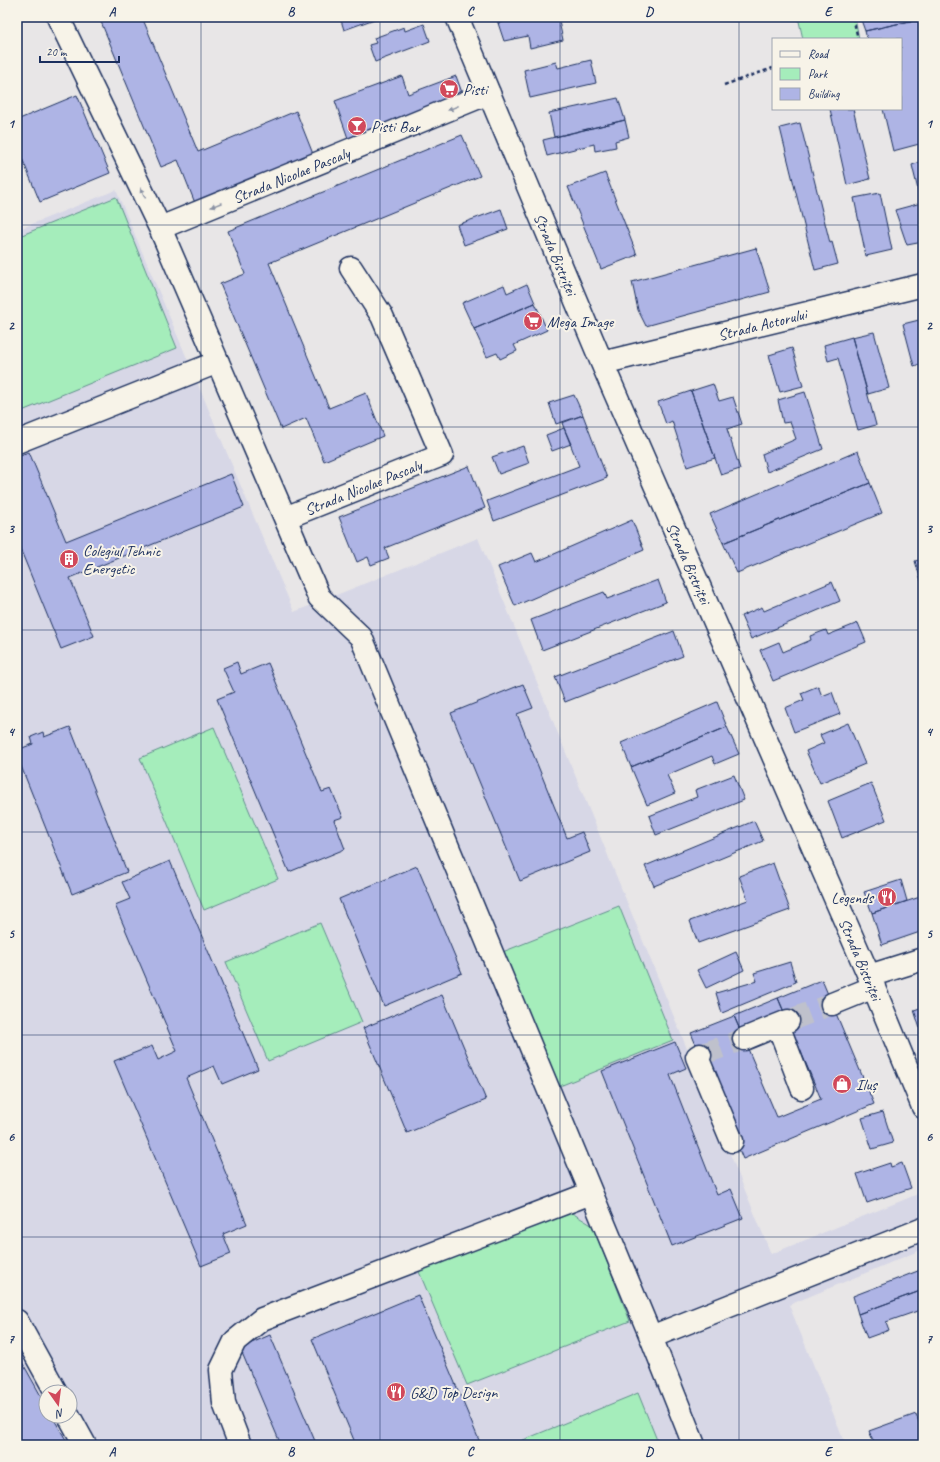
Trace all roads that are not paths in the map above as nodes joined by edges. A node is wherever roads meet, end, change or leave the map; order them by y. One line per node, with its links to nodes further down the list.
1 (58, 17): 4 (street, Strada Nicolae Pascaly, one-way to 1)
2 (457, 17): 3 (street, Strada Bistriței)
3 (489, 93): 4 (street, Strada Nicolae Pascaly, one-way to 4); 8 (street, Strada Bistriței)
4 (160, 228): 7 (street, Strada Nicolae Pascaly)
5 (351, 268): 10 (street, Strada Nicolae Pascaly)
6 (923, 285): 8 (street, Strada Actorului)
7 (218, 362): 9 (street); 10 (street, Strada Nicolae Pascaly)
8 (602, 363): 12 (street, Strada Bistriței)
9 (17, 442)
10 (285, 518): 19 (street, Strada Nicolae Pascaly)
11 (923, 959): 12 (street)
12 (872, 982): 13 (street); 17 (street, Strada Bistriței)
13 (832, 1004)
14 (744, 1039): 16 (street)
15 (700, 1055): 18 (street)
16 (802, 1088)
17 (923, 1107)
18 (732, 1141)
19 (591, 1193): 22 (street); 26 (street)
20 (923, 1228): 22 (street)
21 (17, 1321): 23 (street)
22 (650, 1337): 27 (street)
23 (52, 1384)
24 (73, 1424): 25 (street)
25 (85, 1445)
26 (240, 1445)
27 (694, 1445)

